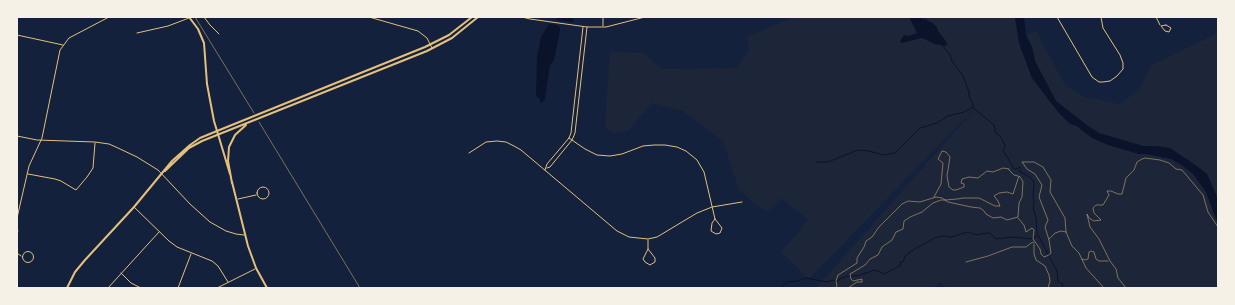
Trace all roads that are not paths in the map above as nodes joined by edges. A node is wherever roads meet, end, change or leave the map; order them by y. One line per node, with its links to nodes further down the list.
1 (109, 17): 20 (street)
2 (189, 17): 17 (street); 28 (main road)
3 (204, 17): 18 (street)
4 (369, 17): 21 (street)
5 (472, 17): 21 (main road)
6 (478, 17): 22 (main road)
7 (522, 17): 14 (street)
8 (603, 17): 16 (street)
9 (645, 17): 16 (street)
10 (1057, 17): 11 (street)
11 (1101, 17)
12 (1156, 17): 13 (street)
13 (1161, 26): 13 (street)
14 (583, 27): 15 (street); 23 (street)
15 (587, 27): 16 (street); 24 (street)
16 (602, 27)
17 (137, 33)
18 (219, 34)
19 (17, 35): 20 (street)
20 (63, 45): 32 (street)
21 (431, 45): 22 (street); 28 (main road)
22 (433, 49): 27 (main road)
23 (580, 59): 24 (street); 25 (street)
24 (583, 60): 26 (street)
25 (576, 93): 26 (street); 31 (street)
26 (580, 94): 33 (street)
27 (250, 123): 29 (main road); 40 (main road)
28 (217, 131): 29 (main road); 38 (main road)
29 (218, 135): 38 (main road); 40 (main road)
30 (17, 136): 32 (street)
31 (569, 138): 33 (street); 36 (street)
32 (41, 140): 34 (street); 39 (street)
33 (572, 140): 36 (street); 45 (street)
34 (95, 142): 38 (street); 39 (street)
35 (469, 153): 37 (street)
36 (546, 168): 37 (street)
37 (544, 170): 50 (street)
38 (163, 172): 44 (main road); 49 (street)
39 (27, 174): 46 (street)
40 (232, 184): 42 (main road)
41 (256, 194): 41 (street); 42 (street)
42 (236, 199): 49 (main road)
43 (742, 202): 45 (street)
44 (134, 207): 48 (street); 58 (main road)
45 (712, 208): 47 (street); 50 (street)
46 (17, 218)
47 (715, 219): 47 (street)
48 (159, 232): 53 (street); 56 (street)
49 (245, 235): 55 (main road)
50 (648, 239): 51 (street)
51 (648, 249): 51 (street)
52 (17, 253): 54 (street)
53 (192, 253): 57 (street); 61 (street)
54 (22, 257): 54 (street)
55 (256, 268): 57 (street); 63 (main road)
56 (120, 273): 59 (street); 60 (street)
57 (228, 282): 62 (street)
58 (67, 288)
59 (108, 288)
60 (141, 288)
61 (178, 288)
62 (217, 288)
63 (267, 288)

